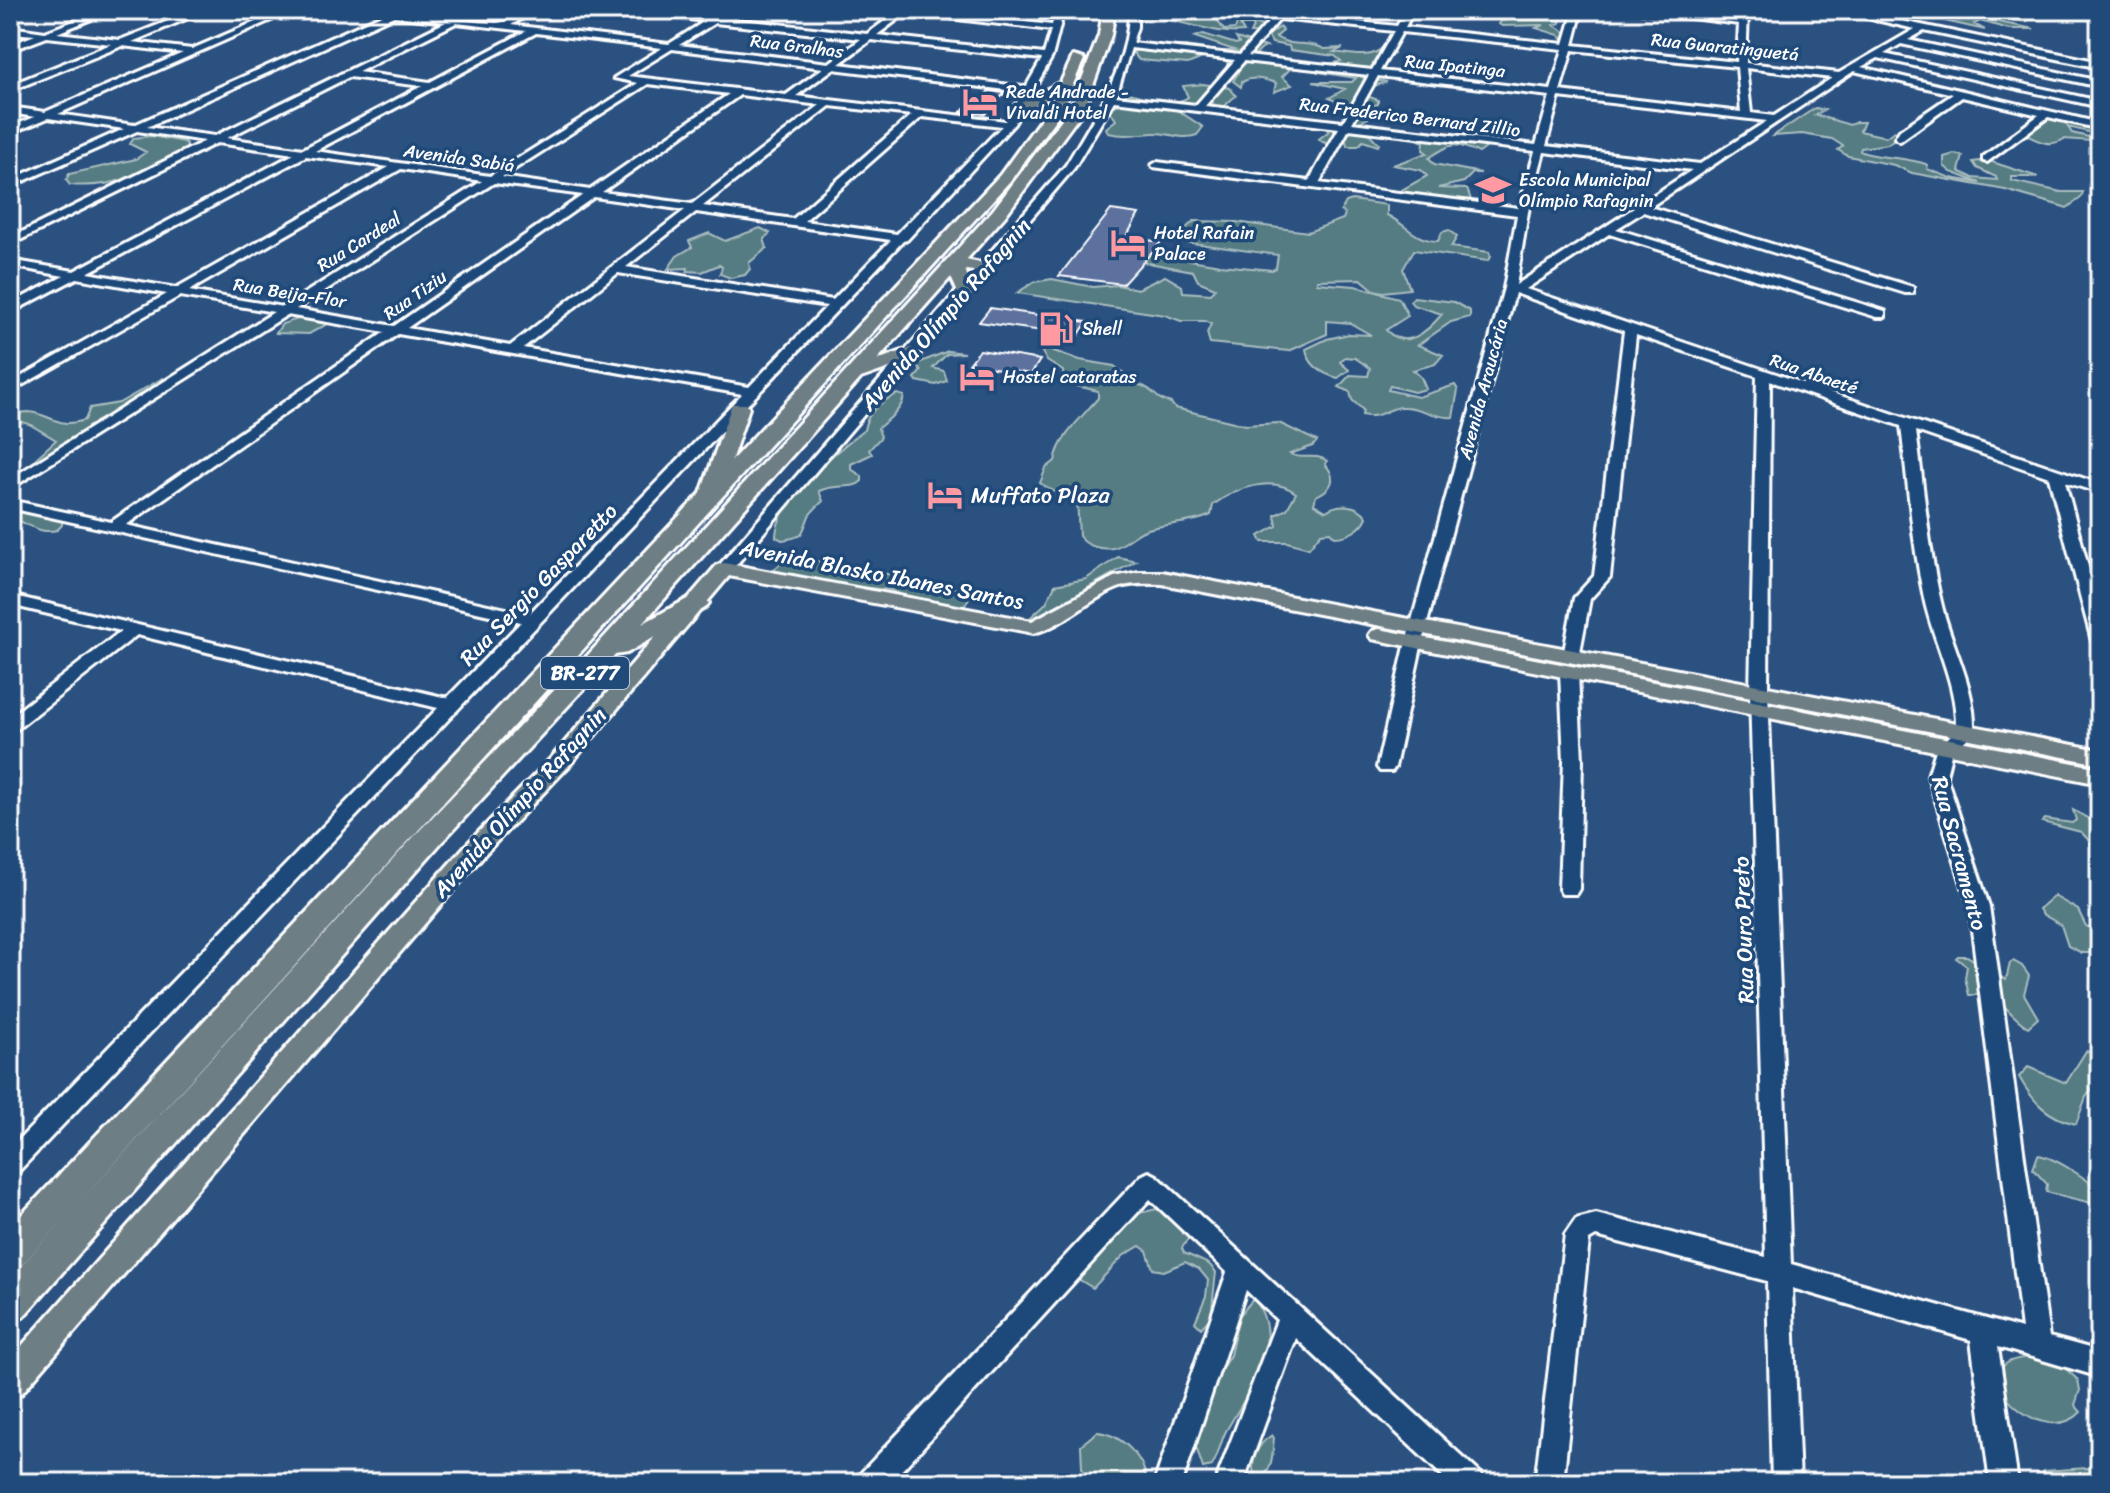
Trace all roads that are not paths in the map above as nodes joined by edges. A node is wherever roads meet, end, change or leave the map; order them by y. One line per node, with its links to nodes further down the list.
1 (17, 10): 22 (street)
2 (110, 10): 36 (street)
3 (203, 10): 39 (street)
4 (290, 10): 44 (street)
5 (369, 10): 23 (street, Rua Gralhas)
6 (422, 10): 25 (street)
7 (491, 10): 29 (street)
8 (533, 10): 30 (street)
9 (624, 10): 26 (street)
10 (730, 10): 26 (street)
11 (903, 10): 31 (street); 37 (street)
12 (1060, 10): 31 (street, Rua Sergio Gasparetto)
13 (1094, 10): 58 (highway, BR-277)
14 (1109, 10): 104 (highway, BR-277)
15 (1133, 10): 40 (street, Avenida Olímpio Rafagnin)
16 (1222, 10): 24 (street, Rua Guaratinguetá)
17 (1410, 10): 33 (street)
18 (1578, 10): 42 (street, Avenida Araucária)
19 (1633, 10): 28 (street)
20 (1745, 10): 28 (street)
21 (1837, 10): 32 (street)
22 (10, 12)
23 (395, 12): 25 (street, Rua Gralhas); 83 (street)
24 (1280, 13): 33 (street, Rua Guaratinguetá); 48 (street)
25 (412, 16): 27 (street, Rua Gralhas)
26 (714, 20): 37 (street); 41 (street)
27 (452, 22): 29 (street, Rua Gralhas); 55 (street)
28 (1743, 22): 49 (street)
29 (467, 24): 30 (street, Rua Gralhas)
30 (500, 27): 35 (street, Rua Gralhas)
31 (1056, 28): 46 (street, Rua Sergio Gasparetto)
32 (1923, 28): 38 (street); 47 (street)
33 (1401, 29): 42 (street, Rua Guaratinguetá); 54 (street)
34 (10, 30): 36 (street)
35 (533, 31): 41 (street, Rua Gralhas); 60 (street)
36 (46, 34): 39 (street); 43 (street)
37 (868, 37): 46 (street); 51 (street)
38 (1900, 41): 45 (street); 53 (street)
39 (121, 43): 44 (street); 62 (street)
40 (1128, 45): 48 (street, Rua Ipatinga); 68 (street, Avenida Olímpio Rafagnin)
41 (669, 47): 51 (street, Rua Gralhas); 57 (street)
42 (1568, 47): 49 (street, Rua Guaratinguetá); 65 (street, Avenida Araucária)
43 (10, 48)
44 (194, 52): 77 (street)
45 (1878, 55): 52 (street); 61 (street)
46 (1048, 57): 63 (street, Rua Sergio Gasparetto)
47 (2062, 57): 50 (street); 53 (street)
48 (1240, 58): 54 (street, Rua Ipatinga); 73 (street)
49 (1741, 65): 56 (street, Rua Guaratinguetá); 78 (street)
50 (2100, 65)
51 (829, 66): 63 (street, Rua Gralhas); 67 (street)
52 (1853, 68): 56 (street); 66 (street)
53 (2041, 71): 59 (street); 61 (street)
54 (1376, 73): 65 (street, Rua Ipatinga); 81 (street)
55 (349, 74): 60 (street); 86 (street)
56 (1842, 76): 79 (street)
57 (647, 81): 64 (street); 93 (street, Rua Cardeal)
58 (1068, 84): 72 (highway); 130 (highway, BR-277)
59 (2100, 84)
60 (432, 85): 88 (street)
61 (2021, 87): 70 (street); 71 (street)
62 (10, 88)
63 (1031, 90): 72 (street, Rua Sergio Gasparetto)
64 (738, 92): 67 (street); 96 (street, Rua Tiziu)
65 (1555, 93): 78 (street, Rua Ipatinga); 87 (street, Avenida Araucária)
66 (1960, 94): 70 (street); 85 (street)
67 (788, 98): 69 (street)
68 (1111, 98): 73 (street, Rua Frederico Bernard Zillio); 107 (street, Avenida Olímpio Rafagnin)
69 (828, 103): 75 (street); 97 (street)
70 (2000, 103): 76 (street)
71 (2100, 104)
72 (1020, 107): 80 (street, Rua Sergio Gasparetto)
73 (1198, 109): 81 (street, Rua Frederico Bernard Zillio)
74 (10, 110): 77 (street, Avenida Sabiá)
75 (920, 113): 80 (street); 100 (street)
76 (2046, 114): 82 (street); 89 (street)
77 (46, 115): 83 (street, Avenida Sabiá); 84 (street)
78 (1746, 115): 79 (street, Rua Ipatinga)
79 (1779, 119): 92 (street)
80 (1009, 124): 102 (street, Rua Sergio Gasparetto)
81 (1344, 126): 87 (street, Rua Frederico Bernard Zillio); 95 (street)
82 (2100, 126)
83 (133, 128): 86 (street, Avenida Sabiá); 94 (street)
84 (10, 131)
85 (1900, 138)
86 (217, 140): 88 (street, Avenida Sabiá); 103 (street)
87 (1540, 149): 92 (street, Rua Frederico Bernard Zillio); 99 (street, Avenida Araucária)
88 (305, 152): 91 (street, Avenida Sabiá); 108 (street)
89 (1987, 159)
90 (1157, 165): 95 (street)
91 (399, 166): 93 (street, Avenida Sabiá); 112 (street)
92 (1705, 168): 98 (street)
93 (492, 179): 96 (street, Avenida Sabiá); 115 (street, Rua Cardeal)
94 (10, 184)
95 (1313, 184): 99 (street)
96 (592, 194): 97 (street, Avenida Sabiá); 117 (street, Rua Tiziu)
97 (693, 208): 100 (street, Avenida Sabiá); 106 (street)
98 (1642, 208): 101 (street); 110 (street)
99 (1523, 212): 109 (street, Avenida Araucária)
100 (795, 223): 102 (street, Avenida Sabiá)
101 (1607, 230): 109 (street); 116 (street)
102 (903, 238): 113 (street, Rua Sergio Gasparetto)
103 (10, 242)
104 (954, 262): 107 (highway); 111 (highway); 121 (highway, BR-277)
105 (10, 263): 108 (street, Rua Beija-Flor)
106 (616, 269): 113 (street); 119 (street)
107 (984, 269): 111 (street, Avenida Olímpio Rafagnin)
108 (75, 275): 112 (street, Rua Beija-Flor); 114 (street)
109 (1514, 289): 118 (street, Rua Abaeté); 138 (street, Avenida Araucária)
110 (1909, 290)
111 (965, 291): 120 (street, Avenida Olímpio Rafagnin)
112 (177, 293): 115 (street, Rua Beija-Flor); 123 (street)
113 (839, 304): 124 (street, Rua Sergio Gasparetto)
114 (10, 309)
115 (286, 310): 117 (street, Rua Beija-Flor); 128 (street, Rua Cardeal)
116 (1881, 314)
117 (398, 328): 119 (street, Rua Beija-Flor); 132 (street, Rua Tiziu)
118 (1630, 330): 122 (street, Rua Abaeté); 141 (street)
119 (514, 349): 124 (street, Rua Beija-Flor)
120 (911, 354): 121 (highway); 133 (street, Avenida Olímpio Rafagnin)
121 (852, 375): 140 (highway, BR-277)
122 (1764, 376): 126 (street, Rua Abaeté); 142 (street, Rua Ouro Preto)
123 (10, 388)
124 (754, 392): 125 (street, Rua Sergio Gasparetto)
125 (739, 408): 130 (highway); 136 (street, Rua Sergio Gasparetto)
126 (1908, 424): 127 (street, Rua Abaeté); 145 (street)
127 (2056, 474): 129 (street, Rua Abaeté); 139 (street)
128 (10, 485)
129 (2100, 489)
130 (707, 500): 153 (highway, BR-277)
131 (10, 504): 132 (street)
132 (113, 527): 136 (street)
133 (724, 569): 135 (main road, Avenida Olímpio Rafagnin); 138 (main road, Avenida Blasko Ibanes Santos)
134 (10, 600): 137 (street)
135 (697, 603): 140 (highway); 162 (main road, Avenida Olímpio Rafagnin)
136 (533, 620): 143 (street, Rua Sergio Gasparetto)
137 (132, 631): 143 (street); 144 (street)
138 (1416, 634): 141 (main road); 148 (street, Avenida Araucária)
139 (2100, 641)
140 (597, 660): 152 (highway, BR-277)
141 (1570, 665): 142 (main road); 150 (street)
142 (1759, 701): 145 (main road); 146 (main road); 155 (street, Rua Ouro Preto)
143 (451, 705): 151 (street, Rua Sergio Gasparetto)
144 (10, 726)
145 (1965, 732): 146 (street, Rua Sacramento); 147 (main road)
146 (1944, 747): 149 (main road); 160 (street, Rua Sacramento)
147 (2100, 757)
148 (1386, 767)
149 (2100, 776)
150 (1569, 889)
151 (10, 1165)
152 (89, 1217): 156 (highway, BR-277); 158 (highway)
153 (10, 1253)
154 (1241, 1268): 157 (street); 163 (street); 164 (street)
155 (1778, 1272): 159 (street); 167 (street); 168 (street, Rua Ouro Preto)
156 (10, 1305)
157 (1292, 1315): 165 (street); 166 (street)
158 (10, 1319)
159 (1983, 1331): 160 (street); 169 (street)
160 (2037, 1346): 161 (street)
161 (2100, 1364)
162 (10, 1383)
163 (871, 1483)
164 (1168, 1483)
165 (1229, 1483)
166 (1470, 1483)
167 (1549, 1483)
168 (1786, 1483)
169 (2004, 1483)

